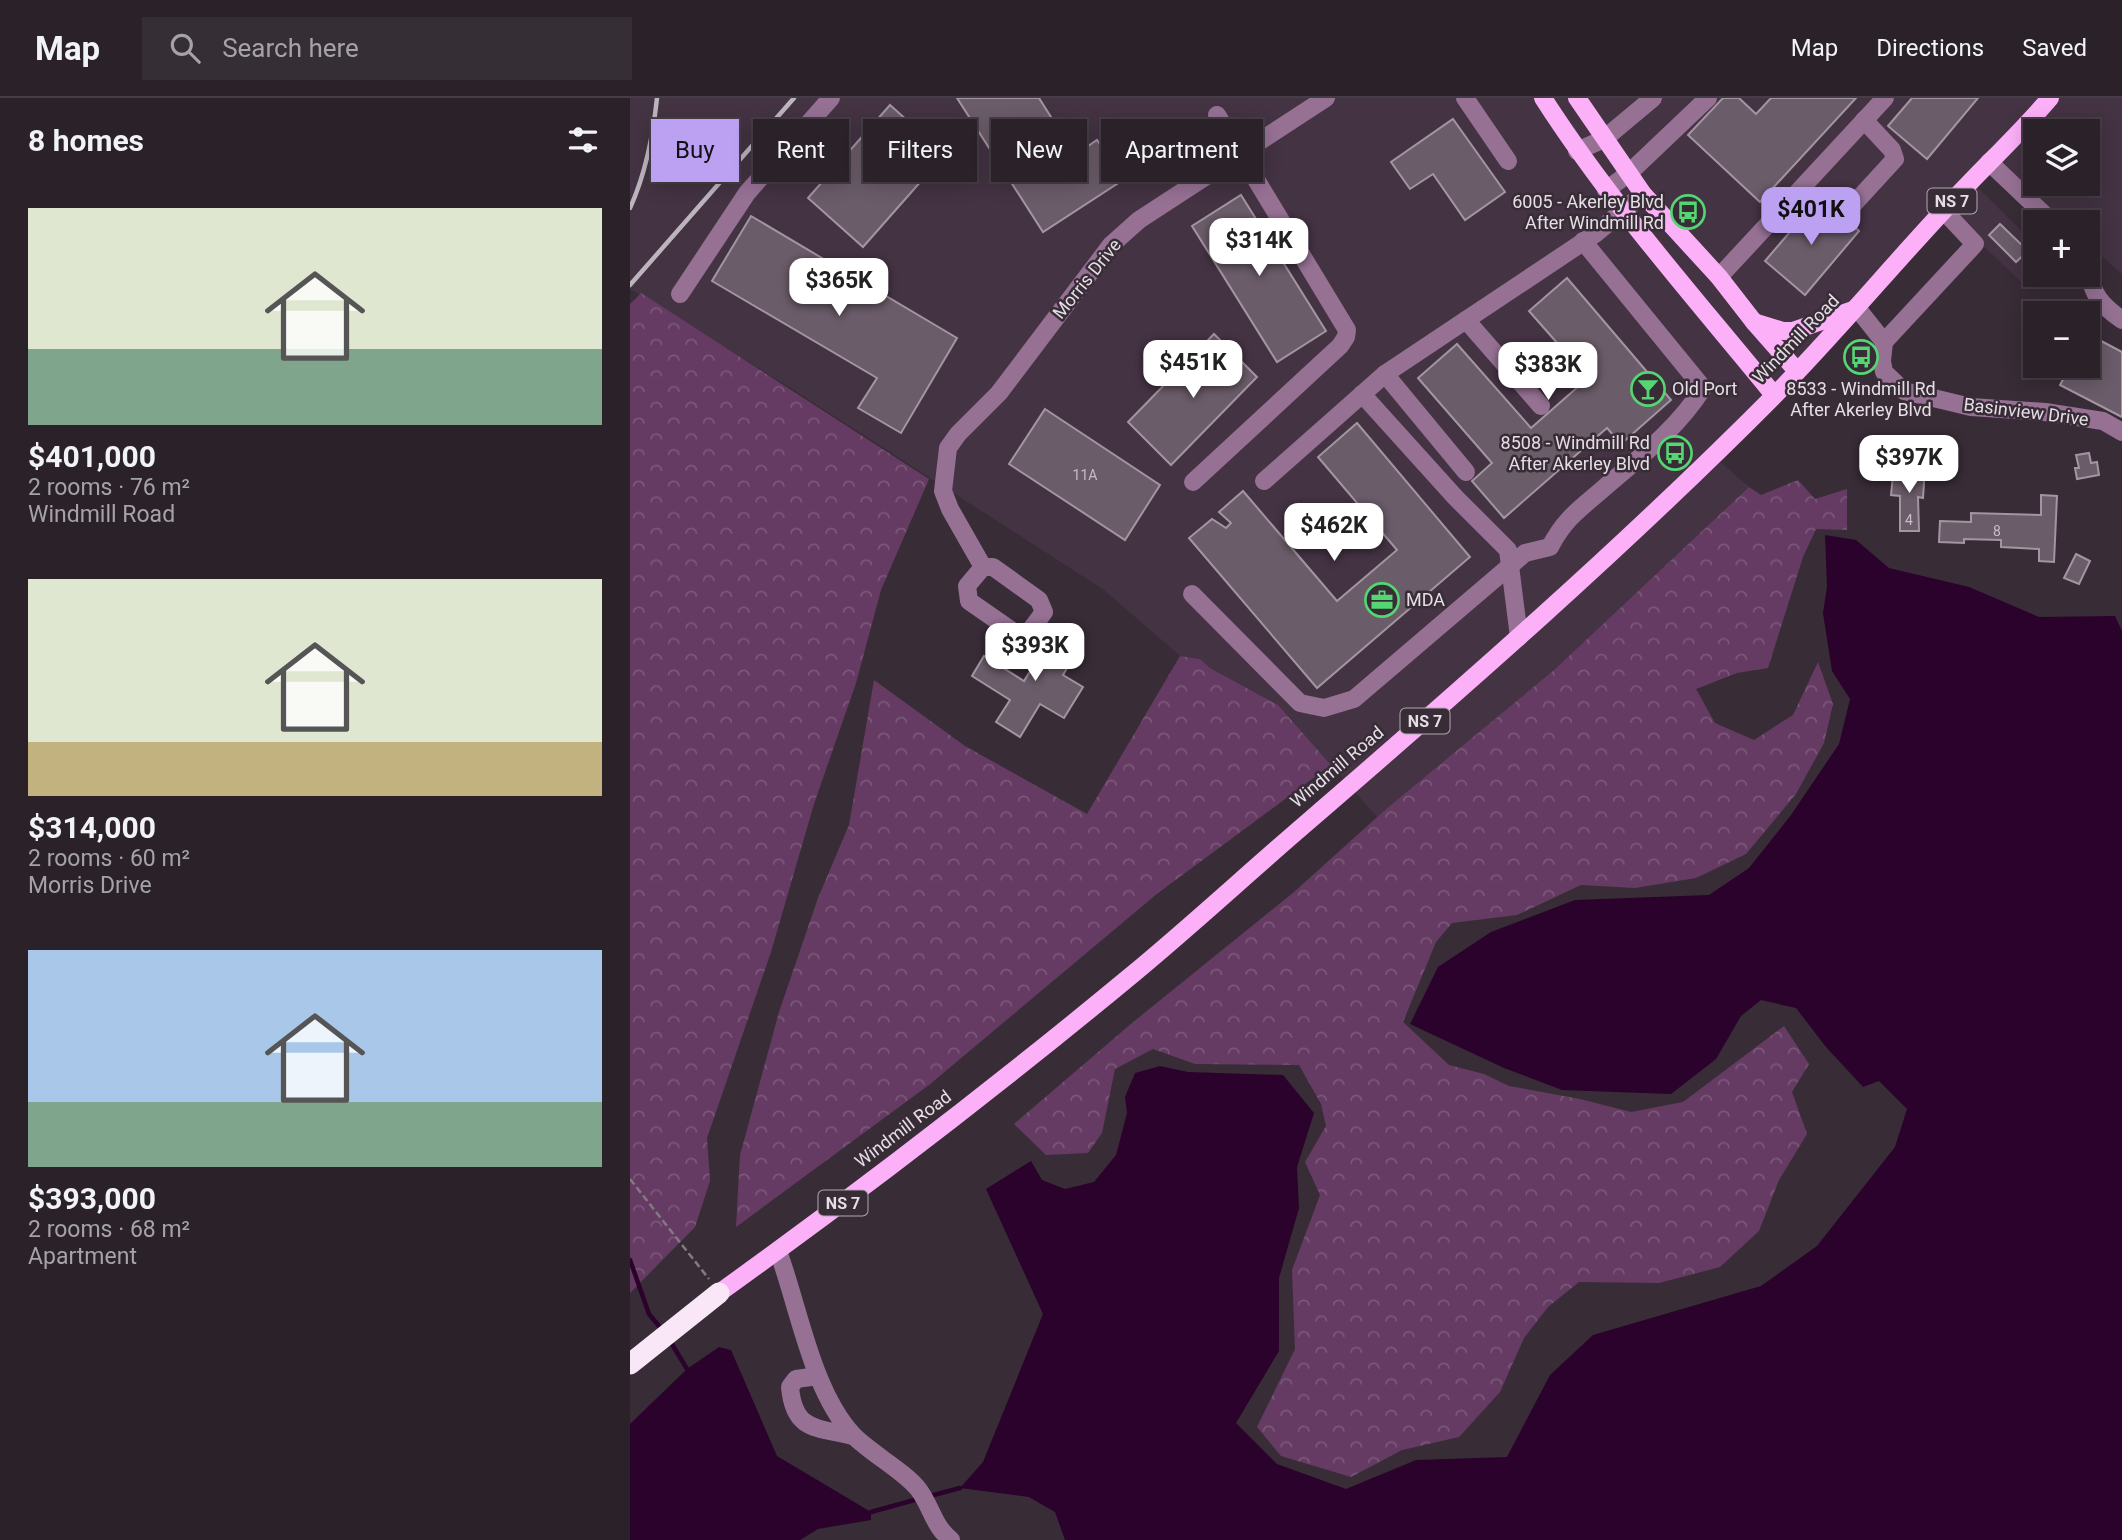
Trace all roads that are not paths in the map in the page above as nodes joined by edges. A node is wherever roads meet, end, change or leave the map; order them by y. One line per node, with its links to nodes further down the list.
1 (831, 98): 30 (street)
2 (1326, 98): 13 (street, Morris Drive)
3 (1465, 98): 16 (street)
4 (1543, 98): 15 (main road)
5 (1577, 98): 14 (main road)
6 (1653, 98): 14 (street)
7 (1708, 98): 18 (street)
8 (1885, 98): 12 (street)
9 (2050, 98): 17 (main road, Windmill Road / NS 7)
10 (1217, 115): 11 (street)
11 (1220, 119)
12 (1864, 120): 26 (street); 28 (street)
13 (1263, 138)
14 (1604, 139): 15 (street); 18 (main road)
15 (1577, 151): 21 (main road)
16 (1508, 161)
17 (1989, 162): 23 (main road, Windmill Road / NS 7); 24 (street)
18 (1628, 174): 21 (street); 22 (main road)
19 (1196, 182): 46 (street, Morris Drive)
20 (1260, 182): 44 (street)
21 (1606, 190): 25 (main road)
22 (1643, 194): 25 (street); 28 (main road)
23 (1943, 210): 31 (main road, Windmill Road / NS 7); 35 (street)
24 (2039, 210)
25 (1624, 212): 27 (street); 39 (main road)
26 (1848, 217)
27 (1583, 241): 32 (street); 45 (street)
28 (1719, 277): 34 (main road)
29 (2093, 287): 33 (street)
30 (680, 294)
31 (1857, 308): 34 (main road); 35 (street); 36 (main road, Windmill Road / NS 7)
32 (1466, 320): 37 (street); 40 (street)
33 (2122, 320)
34 (1754, 322): 36 (main road)
35 (1884, 342): 41 (street, Basinview Drive)
36 (1797, 371): 39 (main road, Windmill Road / NS 7)
37 (1385, 374): 38 (street); 42 (street)
38 (1362, 394): 43 (street); 45 (street)
39 (1774, 395): 48 (main road, Windmill Road / NS 7)
40 (1541, 406)
41 (2122, 432)
42 (1466, 472)
43 (1264, 481)
44 (1193, 482)
45 (1510, 565): 47 (street); 48 (street)
46 (983, 566)
47 (1192, 594)
48 (1519, 637): 49 (main road, Windmill Road / NS 7)
49 (778, 1251): 50 (main road, Windmill Road / NS 7); 54 (street)
50 (719, 1293): 51 (highway, Windmill Road / NS 7)
51 (664, 1332): 52 (highway, Windmill Road / NS 7); 53 (highway, Windmill Road / NS 7)
52 (630, 1352)
53 (630, 1364)
54 (818, 1376): 55 (street); 55 (street)
55 (853, 1436): 56 (street)
56 (951, 1540)

